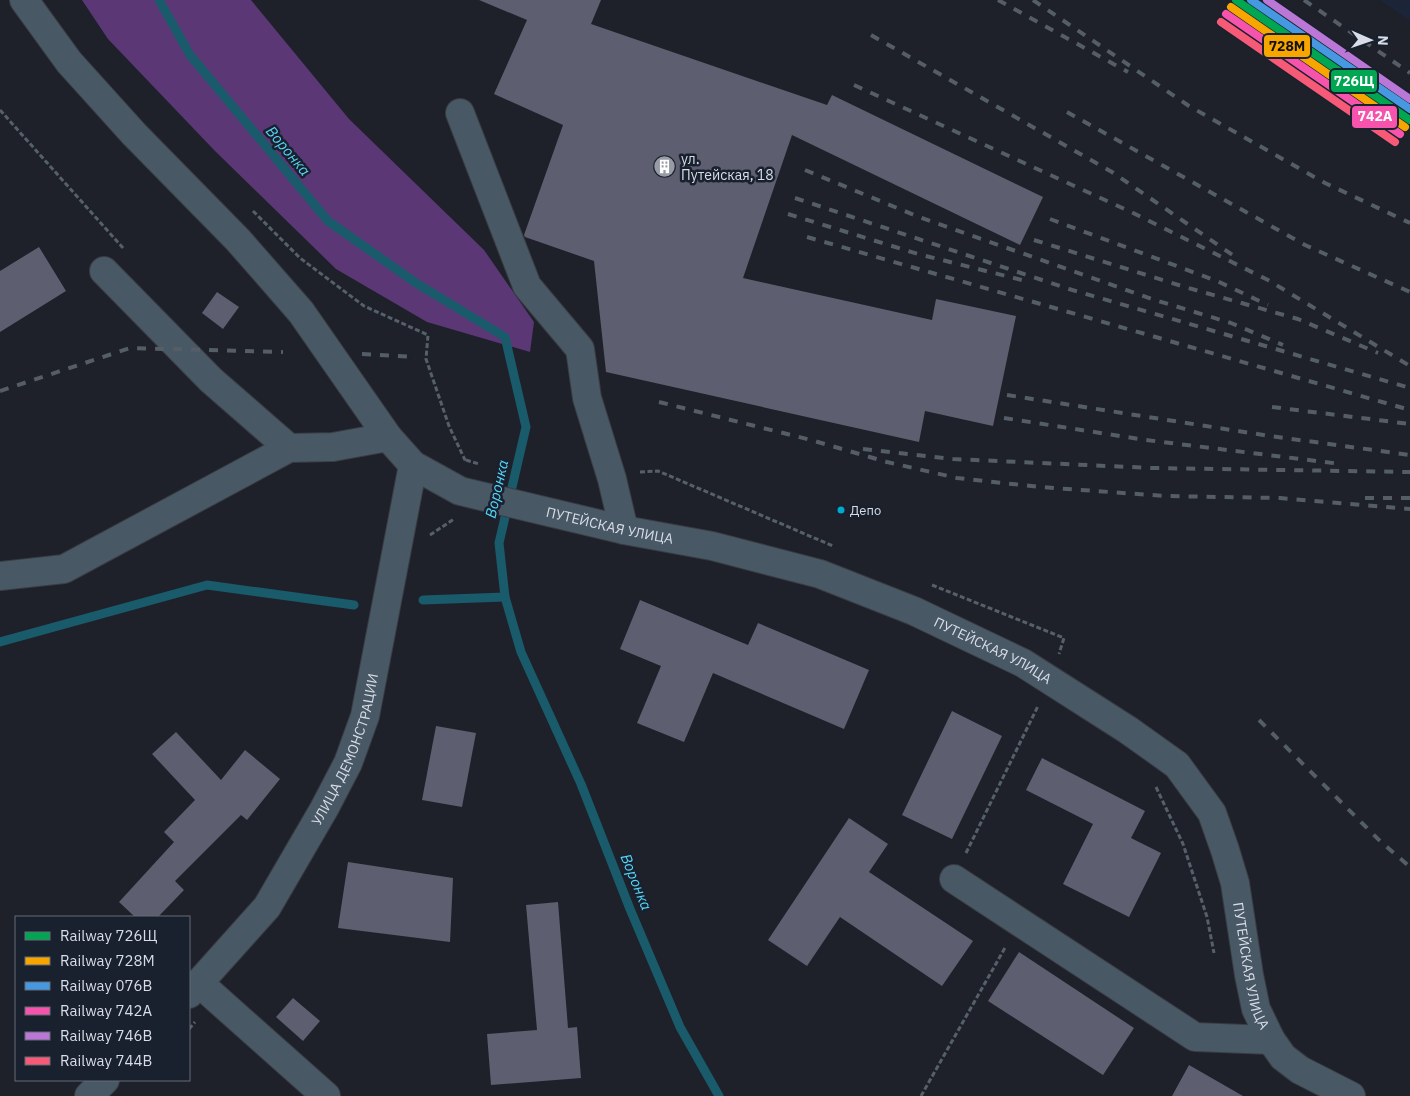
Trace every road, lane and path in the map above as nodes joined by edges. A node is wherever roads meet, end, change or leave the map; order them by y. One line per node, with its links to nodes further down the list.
1 (24, 0): 7 (street, ПУТЕЙСКАЯ УЛИЦА)
2 (0, 110): 5 (path)
3 (460, 113): 11 (street)
4 (247, 205): 9 (path)
5 (124, 248)
6 (104, 271): 8 (street)
7 (388, 437): 8 (street); 10 (street, ПУТЕЙСКАЯ УЛИЦА)
8 (289, 448): 12 (street)
9 (465, 460)
10 (413, 465): 11 (street, ПУТЕЙСКАЯ УЛИЦА); 18 (street, УЛИЦА ДЕМОНСТРАЦИИ)
11 (624, 530): 19 (street, ПУТЕЙСКАЯ УЛИЦА)
12 (0, 576)
13 (1042, 698): 15 (path)
14 (1153, 781): 17 (path)
15 (954, 879): 16 (street)
16 (1020, 921): 19 (street); 23 (path)
17 (1215, 954)
18 (194, 988): 22 (street)
19 (1271, 1040): 24 (street, ПУТЕЙСКАЯ УЛИЦА)
20 (104, 1081): 21 (street)
21 (90, 1096)
22 (326, 1096)
23 (921, 1096)
24 (1351, 1096)

